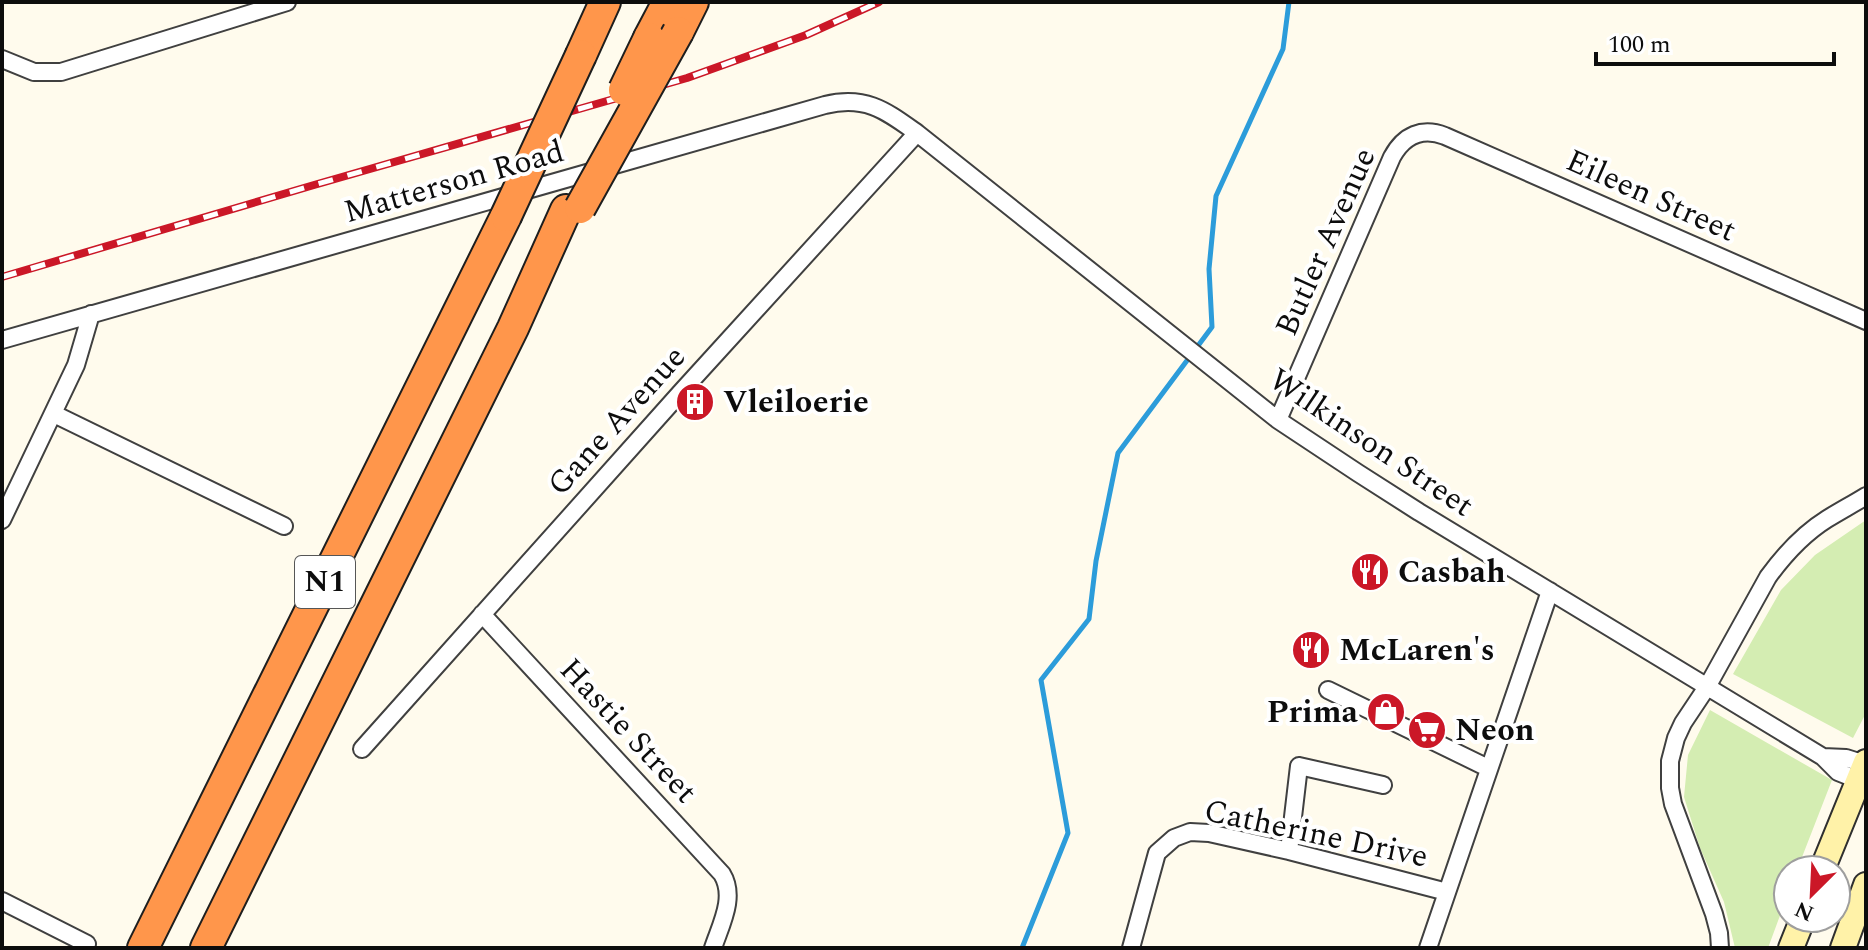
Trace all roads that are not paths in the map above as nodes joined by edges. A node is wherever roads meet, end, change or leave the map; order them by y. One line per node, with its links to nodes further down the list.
1 (287, 2): 6 (street)
2 (605, 2): 31 (highway, N1, bridge)
3 (668, 2): 5 (highway, N1)
4 (693, 2): 5 (highway)
5 (664, 35): 32 (highway, N1, bridge)
6 (2, 59)
7 (917, 133): 9 (street, Matterson Road); 13 (street, Wilkinson Street); 18 (street, Gane Avenue)
8 (1412, 136): 10 (street, Eileen Street); 13 (street, Butler Avenue)
9 (91, 314): 11 (street, Matterson Road); 12 (street)
10 (1866, 321)
11 (2, 340)
12 (54, 414): 15 (street); 16 (street)
13 (1278, 420): 17 (street, Wilkinson Street)
14 (1866, 496): 19 (street)
15 (2, 520)
16 (284, 526)
17 (1550, 591): 19 (street, Wilkinson Street); 22 (street)
18 (482, 614): 21 (street, Gane Avenue); 33 (street, Hastie Street)
19 (1707, 687): 23 (street, Wilkinson Street); 36 (street)
20 (1328, 690): 22 (street)
21 (362, 749)
22 (1488, 768): 28 (street)
23 (1864, 771): 26 (main road)
24 (1383, 785): 25 (street)
25 (1289, 851): 28 (street, Catherine Drive); 34 (street, Catherine Drive)
26 (1829, 854)
27 (1866, 885): 37 (main road)
28 (1447, 892): 35 (street)
29 (2, 901): 30 (street)
30 (87, 944)
31 (143, 948)
32 (206, 948)
33 (713, 948)
34 (1131, 948)
35 (1428, 948)
36 (1720, 948)
37 (1843, 948)

